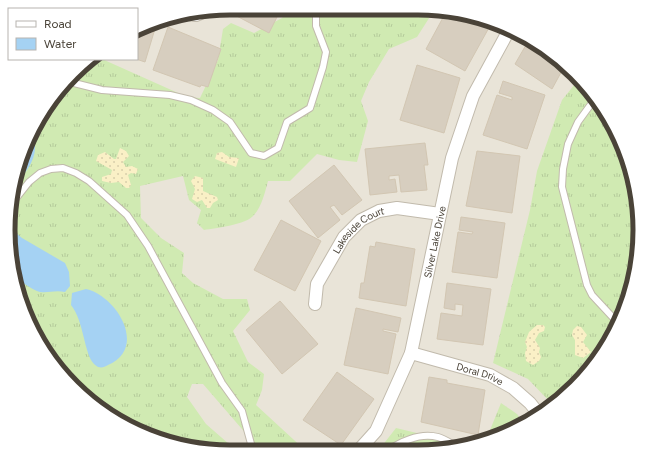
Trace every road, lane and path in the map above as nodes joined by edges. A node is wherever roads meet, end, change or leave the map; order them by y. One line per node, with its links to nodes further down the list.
1 (316, 15): 3 (lane)
2 (507, 34): 6 (street, Silver Lake Drive)
3 (73, 83)
4 (592, 103): 8 (lane)
5 (18, 196): 12 (lane)
6 (440, 214): 7 (street, Lakeside Court); 9 (street, Silver Lake Drive)
7 (315, 304)
8 (614, 319)
9 (411, 353): 10 (street, Doral Drive); 13 (street, Silver Lake Drive)
10 (536, 410)
11 (449, 443): 14 (lane)
12 (251, 445)
13 (363, 445)
14 (396, 445)

